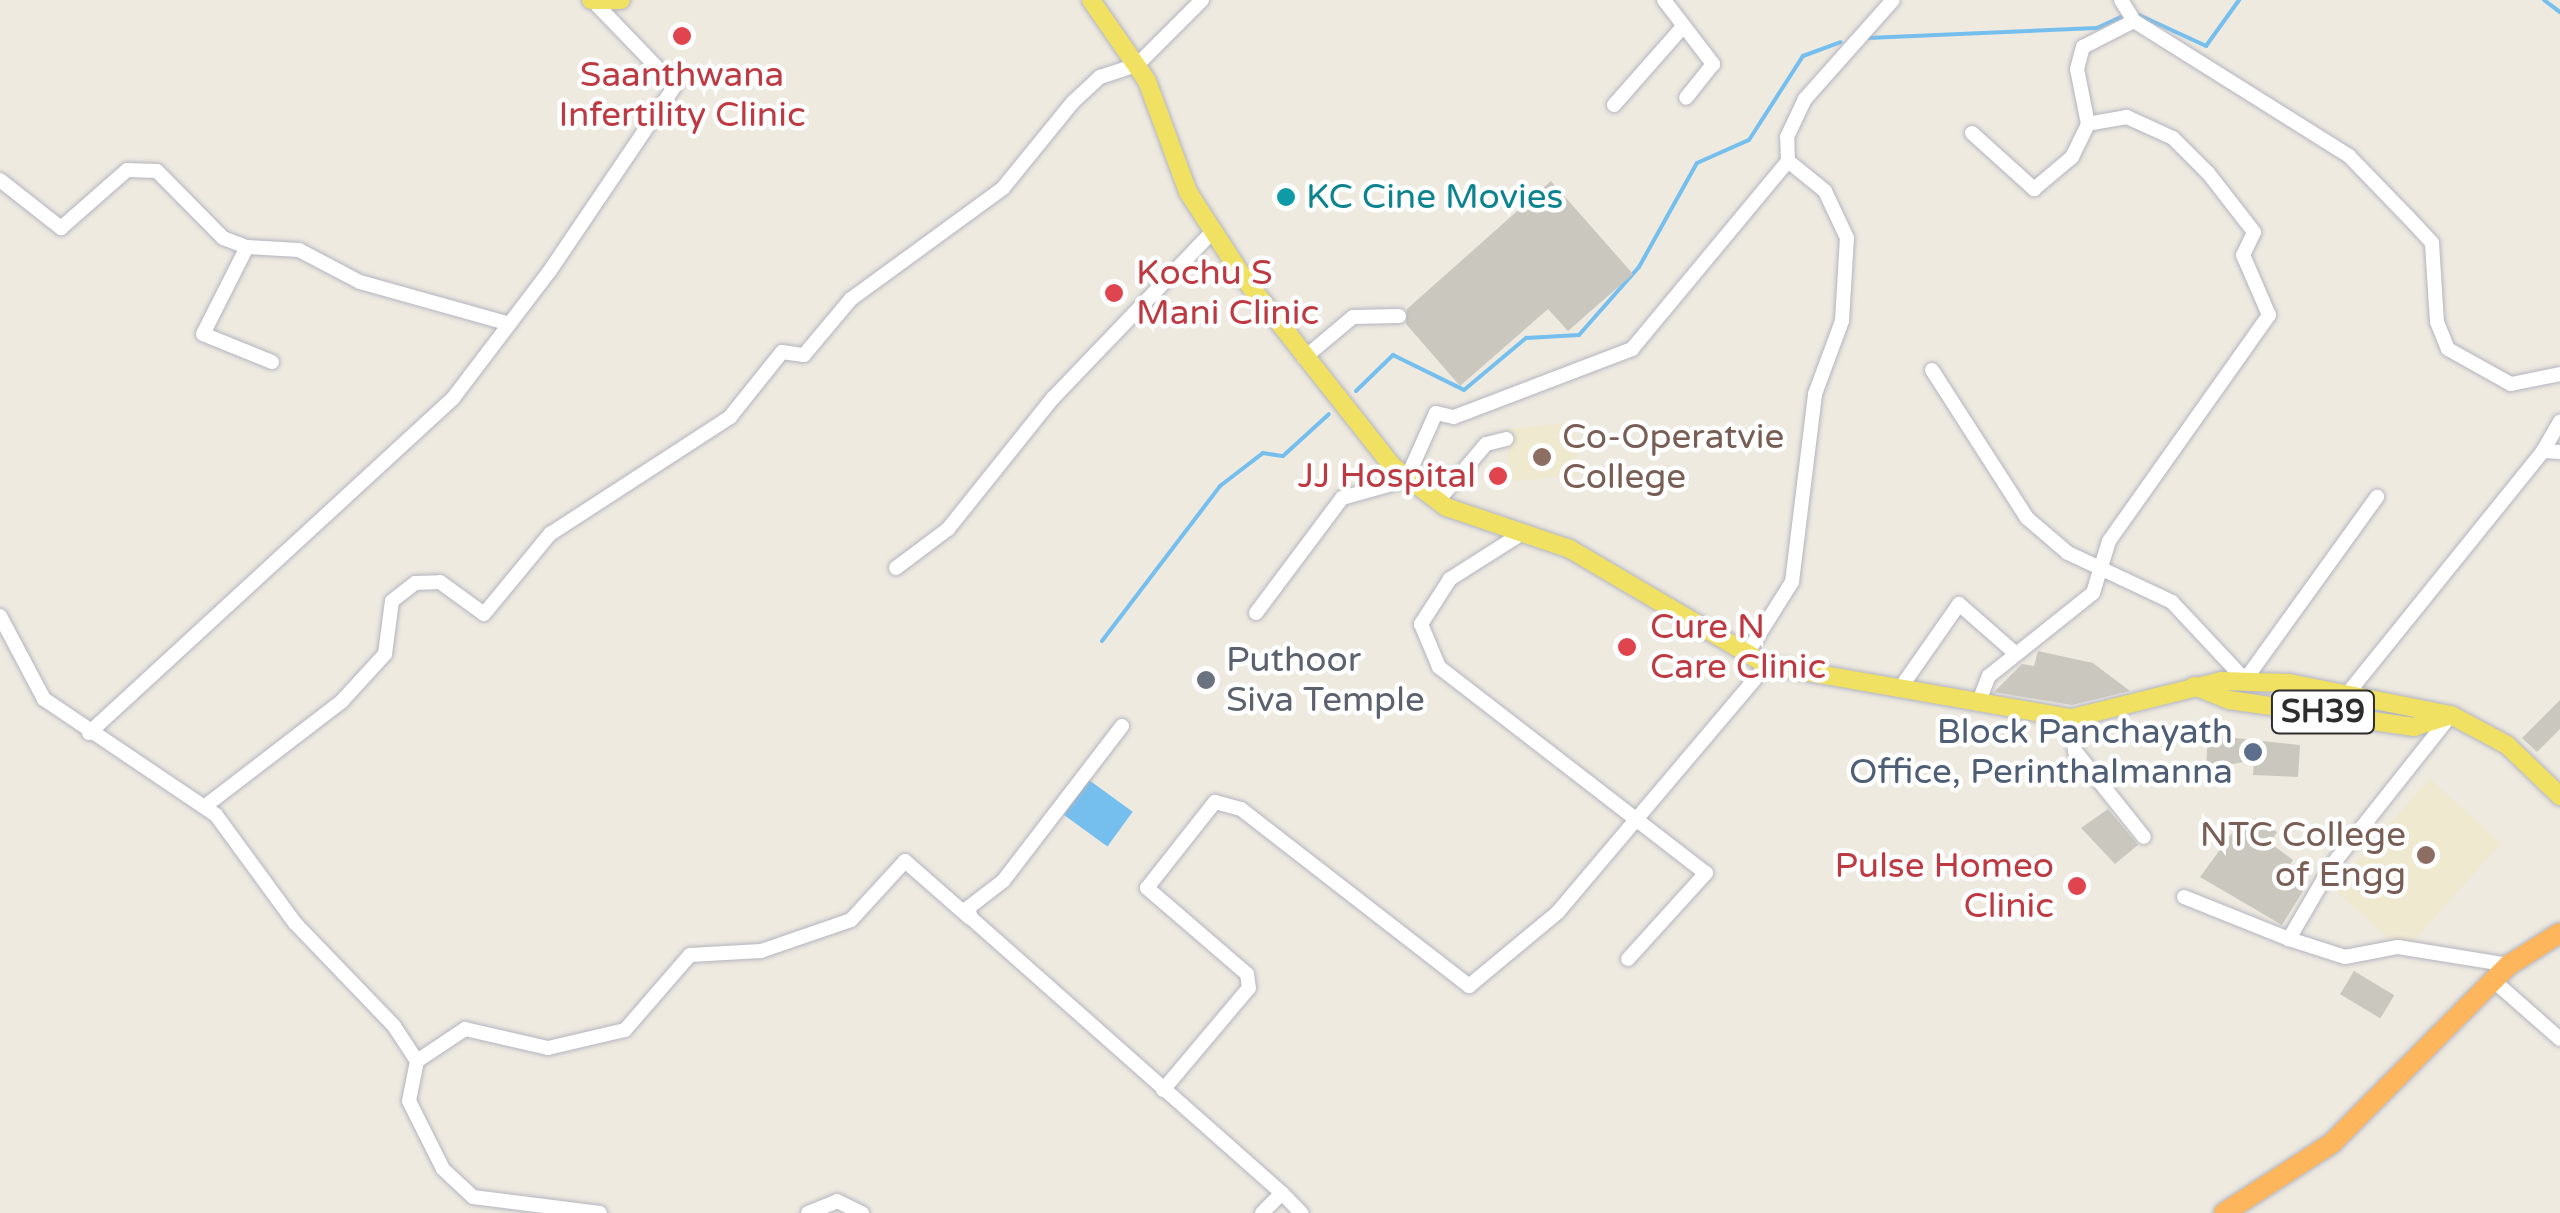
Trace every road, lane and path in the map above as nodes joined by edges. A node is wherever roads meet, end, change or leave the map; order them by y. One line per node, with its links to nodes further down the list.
1 (621, 0): 7 (main road)
2 (1090, 0): 10 (main road)
3 (1202, 0): 10 (street)
4 (1664, 0): 9 (street)
5 (1894, 0): 15 (street)
6 (2122, 0): 8 (street)
7 (594, 2): 20 (street)
8 (2134, 21): 13 (street); 24 (street)
9 (1682, 28): 11 (street); 12 (street)
10 (1137, 66): 17 (main road); 50 (street)
11 (1686, 98)
12 (1614, 105)
13 (2088, 124): 14 (street); 33 (street)
14 (1972, 133)
15 (1788, 161): 29 (street); 38 (street)
16 (0, 180): 18 (street)
17 (1212, 232): 21 (main road); 34 (street)
18 (246, 247): 20 (street); 22 (street)
19 (1399, 316): 21 (street)
20 (507, 323): 48 (street)
21 (1304, 358): 29 (main road)
22 (272, 362)
23 (1932, 370): 33 (street)
24 (2560, 374)
25 (2560, 422): 27 (street)
26 (1506, 439): 31 (street)
27 (2543, 451): 28 (street); 43 (street)
28 (2560, 452)
29 (1406, 480): 31 (main road); 35 (street)
30 (2377, 496): 40 (street)
31 (1437, 502): 32 (main road)
32 (1524, 532): 38 (main road); 51 (street)
33 (2102, 563): 37 (street); 40 (street)
34 (896, 568)
35 (1256, 613)
36 (0, 616): 48 (street)
37 (2015, 653): 42 (street); 44 (street)
38 (1746, 655): 39 (main road)
39 (1768, 665): 42 (main road); 51 (street)
40 (2245, 680): 41 (main road, SH39); 43 (main road, SH39)
41 (2194, 686): 45 (main road, SH39); 46 (main road)
42 (1899, 690): 44 (main road)
43 (2348, 693): 45 (main road, SH39)
44 (1978, 704): 46 (main road)
45 (2451, 715): 49 (main road, SH39); 56 (street)
46 (2072, 718): 52 (street)
47 (1122, 726): 54 (street)
48 (90, 733): 50 (street)
49 (2560, 796)
50 (204, 808): 61 (street)
51 (1643, 817): 57 (street); 62 (street)
52 (2144, 837)
53 (2184, 897): 56 (street)
54 (971, 918): 61 (street); 62 (street)
55 (2560, 933): 58 (highway)
56 (2289, 939): 58 (street)
57 (1628, 959)
58 (2509, 966): 59 (highway)
59 (2494, 982): 60 (street); 69 (highway)
60 (2560, 1040)
61 (417, 1061): 64 (street)
62 (1162, 1090): 63 (street)
63 (1282, 1193): 67 (street); 68 (street)
64 (600, 1213)
65 (808, 1213): 66 (street)
66 (862, 1213)
67 (1262, 1213)
68 (1301, 1213)
69 (2224, 1213)

